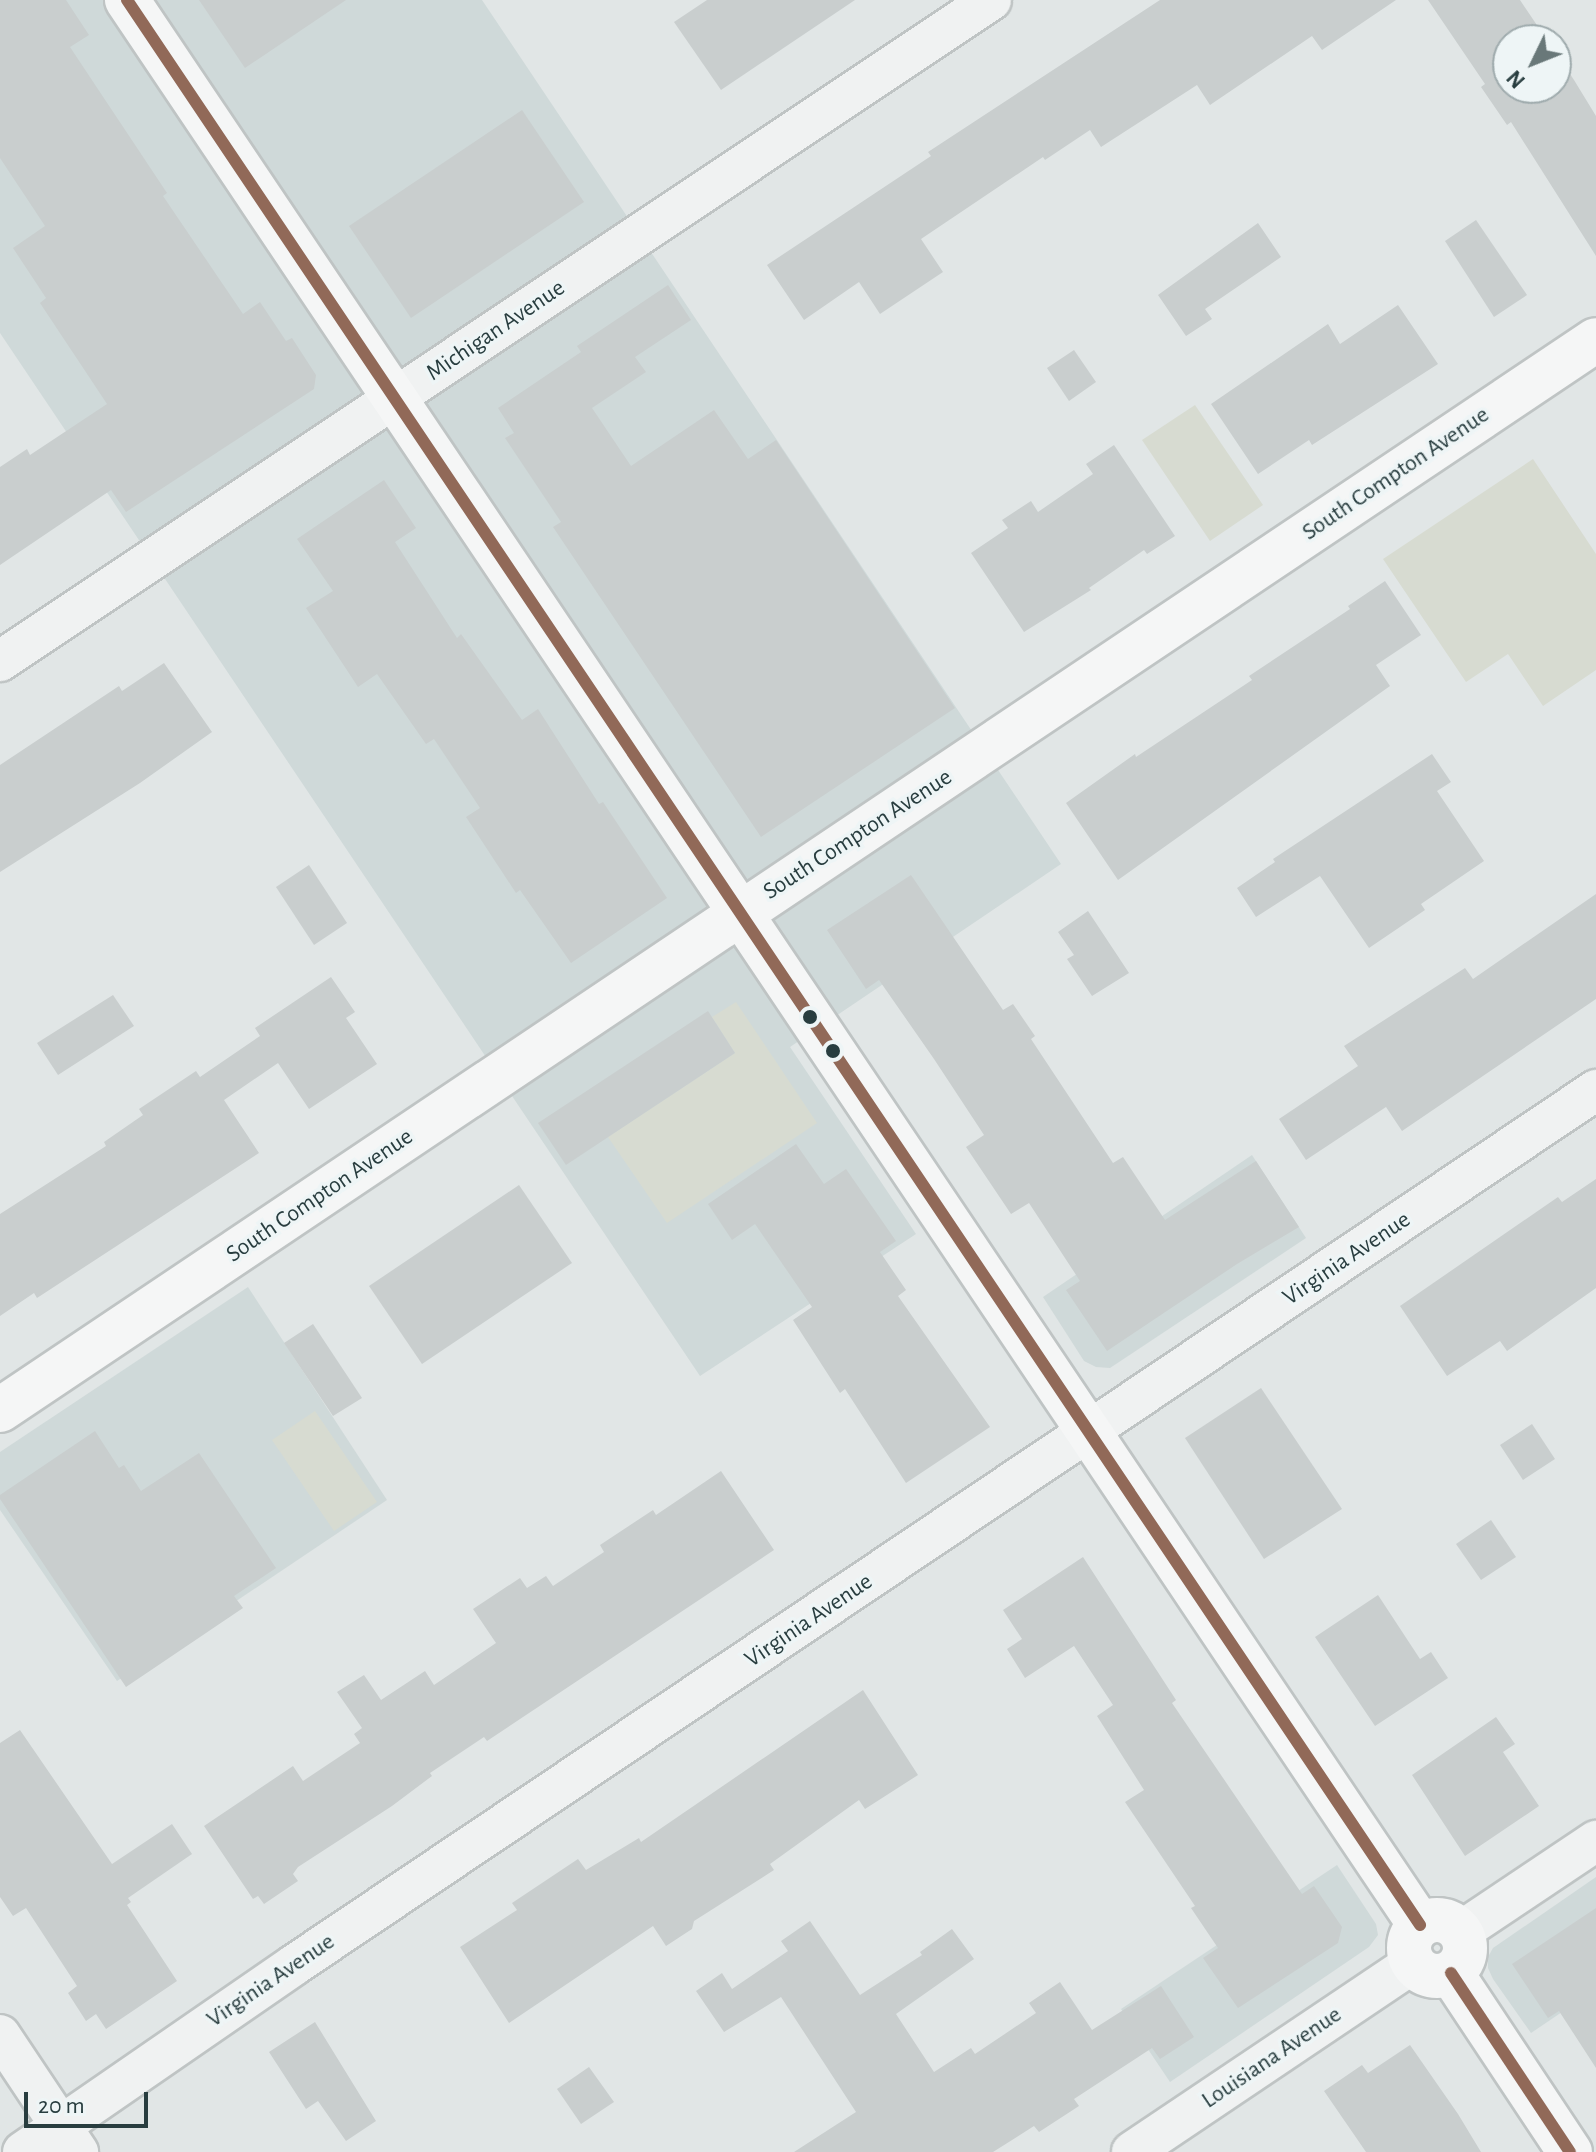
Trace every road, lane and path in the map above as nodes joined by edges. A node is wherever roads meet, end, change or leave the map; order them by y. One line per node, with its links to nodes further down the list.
1 (127, 0): 4 (street)
2 (991, 0): 4 (street, Michigan Avenue)
3 (1596, 340): 6 (street, South Compton Avenue)
4 (394, 398): 5 (street, Michigan Avenue); 6 (street)
5 (0, 661)
6 (740, 913): 8 (street, South Compton Avenue); 9 (street)
7 (1596, 1090): 9 (street, Virginia Avenue)
8 (0, 1410)
9 (1089, 1433): 11 (street); 13 (street, Virginia Avenue)
10 (1596, 1841): 11 (street, Louisiana Avenue)
11 (1436, 1948): 15 (street, Louisiana Avenue); 16 (street)
12 (0, 2035): 13 (street)
13 (69, 2138): 14 (street, Virginia Avenue)
14 (23, 2152)
15 (1132, 2152)
16 (1570, 2152)

